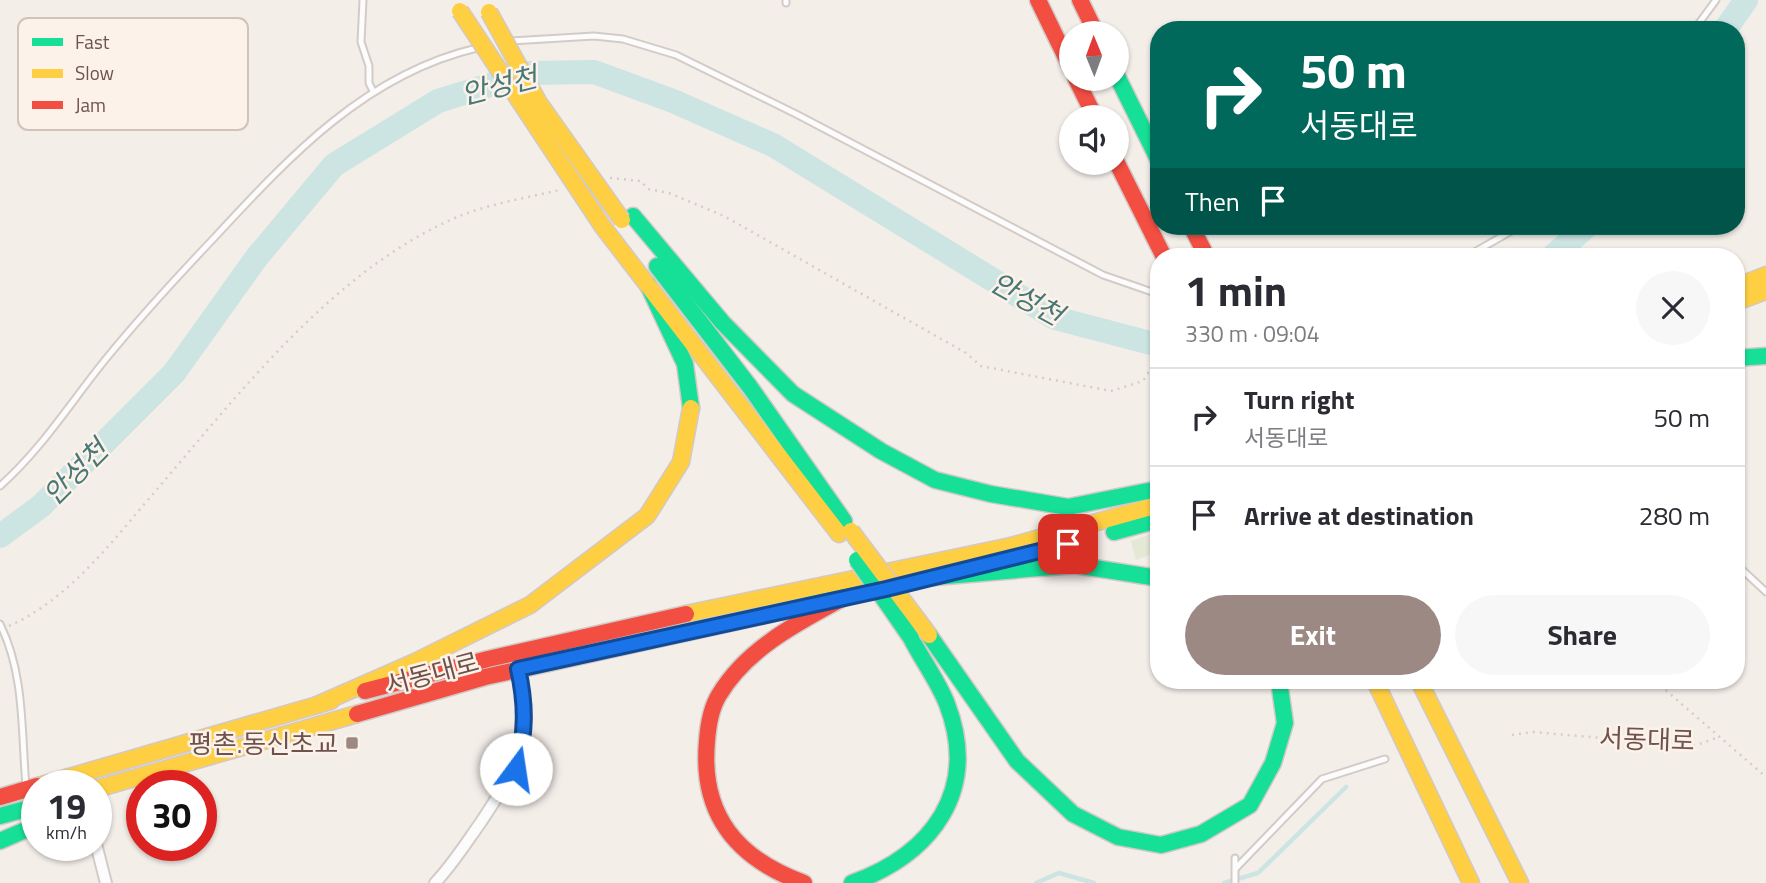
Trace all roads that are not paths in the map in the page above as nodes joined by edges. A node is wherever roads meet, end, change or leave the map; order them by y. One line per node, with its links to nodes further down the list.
1 (363, 0): 10 (lane)
2 (1038, 0): 9 (main road)
3 (1080, 0): 7 (main road)
4 (1716, 0): 8 (lane)
5 (458, 6): 20 (main road, bridge)
6 (486, 6): 14 (main road, bridge)
7 (1090, 21)
8 (1701, 21)
9 (1059, 43)
10 (373, 91): 22 (lane); 26 (lane)
11 (1124, 91): 12 (main road)
12 (1150, 143)
13 (1123, 175): 15 (main road)
14 (627, 218): 27 (main road); 30 (main road)
15 (1150, 230)
16 (1504, 235): 17 (lane)
17 (1482, 248)
18 (1766, 275): 19 (main road)
19 (1745, 283)
20 (648, 285): 30 (main road); 42 (main road)
21 (1766, 291): 23 (main road)
22 (1150, 292)
23 (1745, 299)
24 (1766, 356): 25 (main road)
25 (1745, 357)
26 (0, 486)
27 (1150, 491)
28 (1150, 508): 37 (main road, 서동대로)
29 (1150, 522): 32 (main road, 서동대로)
30 (845, 532): 39 (main road, bridge); 59 (main road, bridge)
31 (1745, 572): 34 (lane)
32 (935, 577): 33 (main road); 35 (main road, 서동대로)
33 (1150, 577)
34 (1766, 592)
35 (845, 597): 38 (main road, 서동대로); 58 (main road)
36 (1, 626): 44 (lane)
37 (513, 652): 38 (street); 42 (main road, 서동대로)
38 (518, 669): 46 (main road, 서동대로); 57 (street)
39 (1280, 689)
40 (1379, 689): 61 (main road)
41 (1423, 689): 62 (main road)
42 (317, 705): 45 (main road, 서동대로)
43 (1385, 759): 55 (lane)
44 (30, 770)
45 (93, 770)
46 (112, 784)
47 (21, 791): 48 (main road, 서동대로)
48 (0, 797)
49 (21, 810): 50 (main road)
50 (0, 816)
51 (21, 832): 52 (main road)
52 (0, 841)
53 (1236, 858): 55 (lane)
54 (100, 861): 56 (street)
55 (1236, 871): 60 (lane)
56 (106, 883)
57 (435, 883)
58 (804, 883)
59 (852, 883)
60 (1236, 883)
61 (1471, 883)
62 (1520, 883)

